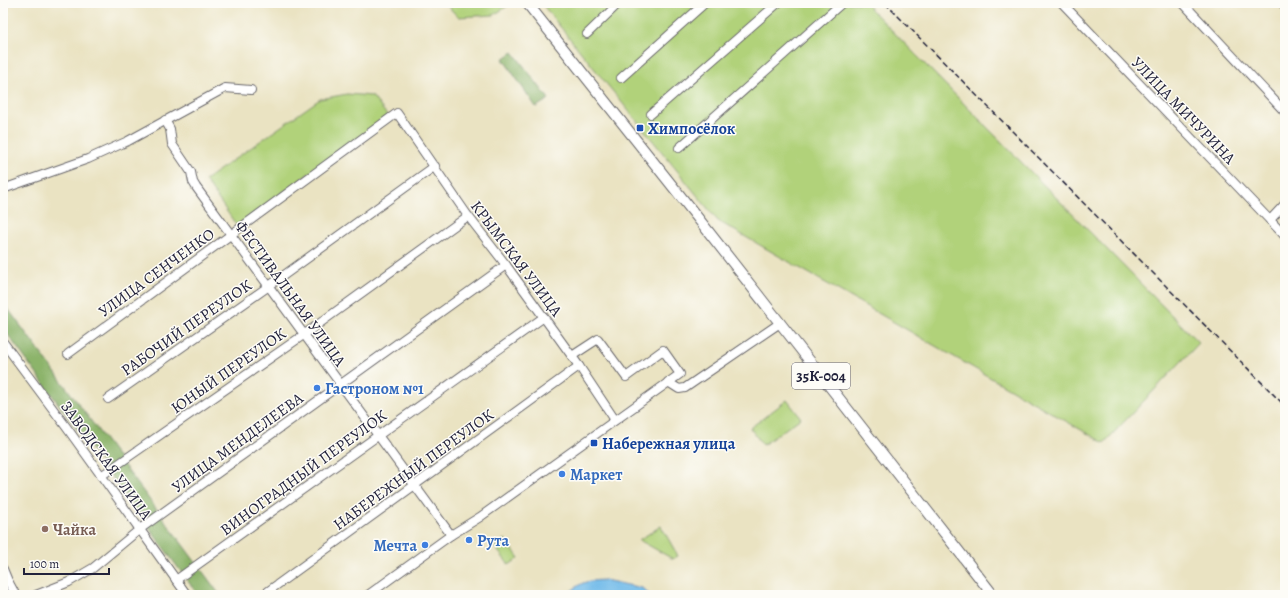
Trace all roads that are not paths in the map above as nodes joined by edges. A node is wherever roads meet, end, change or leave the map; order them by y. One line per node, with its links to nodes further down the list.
1 (526, 3): 28 (main road, 35К-004)
2 (619, 3): 10 (street)
3 (705, 3): 11 (street)
4 (778, 3): 15 (street)
5 (842, 3): 17 (street)
6 (1062, 3): 22 (street, УЛИЦА МИЧУРИНА)
7 (1183, 3): 13 (street)
8 (1282, 3): 9 (street)
9 (1285, 6)
10 (587, 34)
11 (621, 78)
12 (251, 90): 16 (street)
13 (1285, 112)
14 (397, 113): 18 (street, КРЫМСКАЯ УЛИЦА); 23 (street, УЛИЦА СЕНЧЕНКО)
15 (650, 114)
16 (166, 120): 19 (street); 23 (street, ФЕСТИВАЛЬНАЯ УЛИЦА)
17 (679, 148)
18 (435, 166): 21 (street, КРЫМСКАЯ УЛИЦА); 26 (street, РАБОЧИЙ ПЕРЕУЛОК)
19 (3, 189)
20 (1285, 204): 22 (street)
21 (468, 216): 25 (street, КРЫМСКАЯ УЛИЦА); 29 (street, ЮНЫЙ ПЕРЕУЛОК)
22 (1270, 220): 24 (street, УЛИЦА МИЧУРИНА)
23 (230, 234): 26 (street, ФЕСТИВАЛЬНАЯ УЛИЦА); 31 (street, УЛИЦА СЕНЧЕНКО)
24 (1285, 236)
25 (506, 265): 27 (street, КРЫМСКАЯ УЛИЦА); 35 (street, УЛИЦА МЕНДЕЛЕЕВА)
26 (269, 286): 29 (street, ФЕСТИВАЛЬНАЯ УЛИЦА); 36 (street, РАБОЧИЙ ПЕРЕУЛОК)
27 (544, 317): 32 (street, КРЫМСКАЯ УЛИЦА); 38 (street, ВИНОГРАДНЫЙ ПЕРЕУЛОК)
28 (780, 323): 34 (street); 50 (main road, 35К-004)
29 (304, 334): 35 (street, ФЕСТИВАЛЬНАЯ УЛИЦА); 39 (street, ЮНЫЙ ПЕРЕУЛОК)
30 (3, 342): 39 (street, ЗАВОДСКАЯ УЛИЦА)
31 (68, 354)
32 (572, 356): 33 (street, КРЫМСКАЯ УЛИЦА); 34 (street)
33 (580, 366): 37 (street, КРЫМСКАЯ УЛИЦА); 40 (street, НАБЕРЕЖНЫЙ ПЕРЕУЛОК)
34 (668, 382): 37 (street)
35 (341, 384): 38 (street, ФЕСТИВАЛЬНАЯ УЛИЦА); 41 (street, УЛИЦА МЕНДЕЛЕЕВА)
36 (108, 399)
37 (615, 420): 42 (street)
38 (378, 435): 40 (street, ФЕСТИВАЛЬНАЯ УЛИЦА); 44 (street, ВИНОГРАДНЫЙ ПЕРЕУЛОК)
39 (101, 476): 41 (street, ЗАВОДСКАЯ УЛИЦА)
40 (415, 486): 42 (street, ФЕСТИВАЛЬНАЯ УЛИЦА); 48 (street, НАБЕРЕЖНЫЙ ПЕРЕУЛОК)
41 (140, 529): 44 (street, ЗАВОДСКАЯ УЛИЦА); 46 (street, УЛИЦА МЕНДЕЛЕЕВА)
42 (451, 535): 49 (street)
43 (3, 569): 45 (street)
44 (176, 580): 47 (street, ЗАВОДСКАЯ УЛИЦА)
45 (15, 595)
46 (36, 595)
47 (187, 595)
48 (263, 595)
49 (368, 595)
50 (993, 595)

